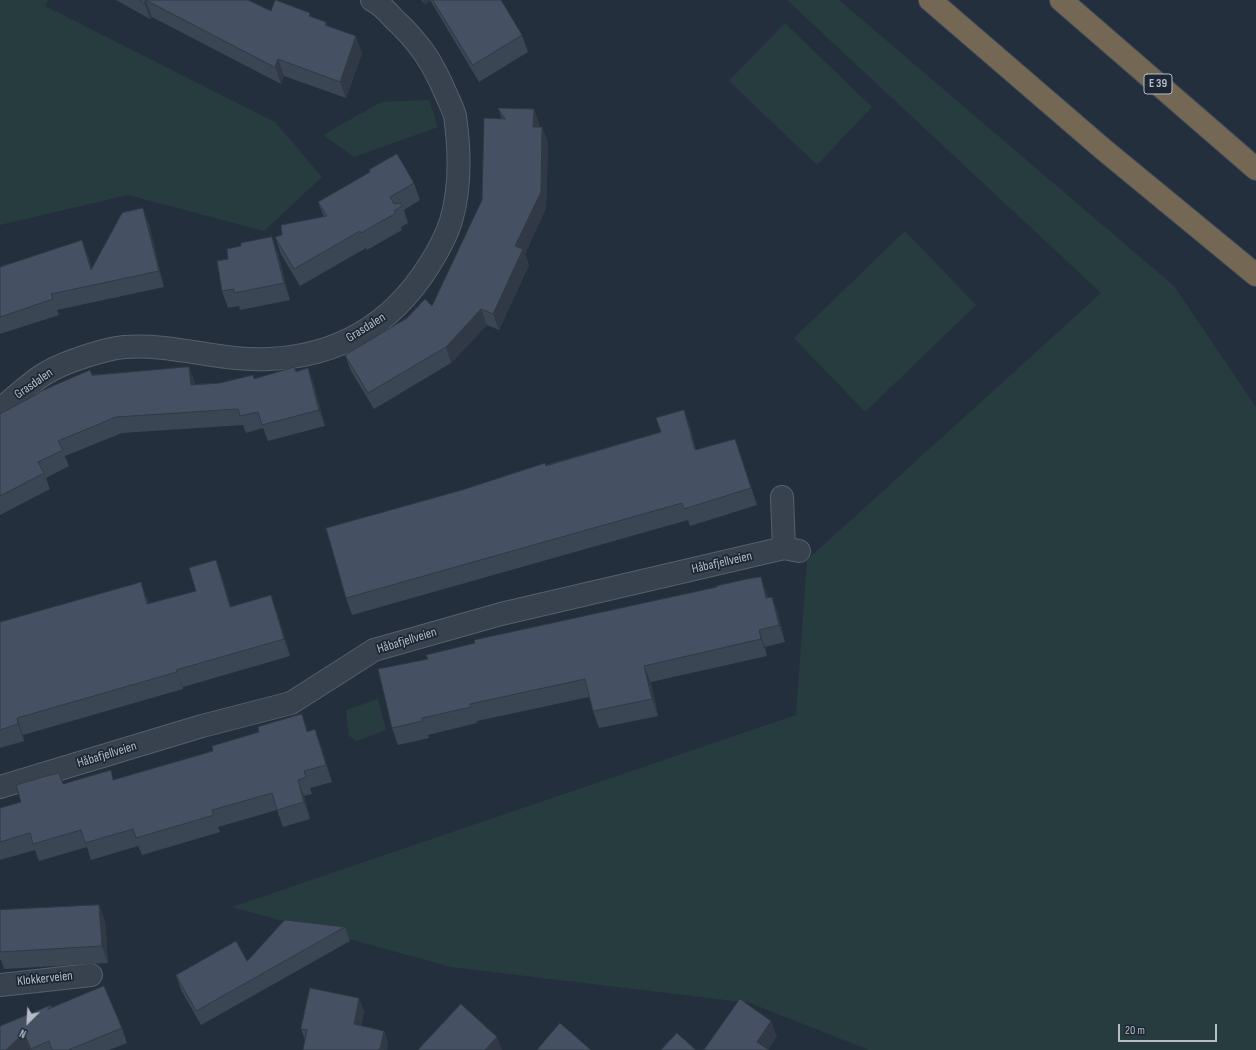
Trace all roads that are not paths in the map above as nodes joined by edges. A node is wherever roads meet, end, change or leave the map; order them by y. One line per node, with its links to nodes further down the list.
1 (372, 0): 6 (street, Grasdalen)
2 (930, 0): 5 (highway)
3 (1060, 0): 4 (highway, E 39)
4 (1256, 168)
5 (1256, 275)
6 (0, 409)
7 (782, 497): 8 (street, Håbafjellveien)
8 (0, 787)
9 (91, 975): 10 (street, Klokkerveien)
10 (0, 985)

